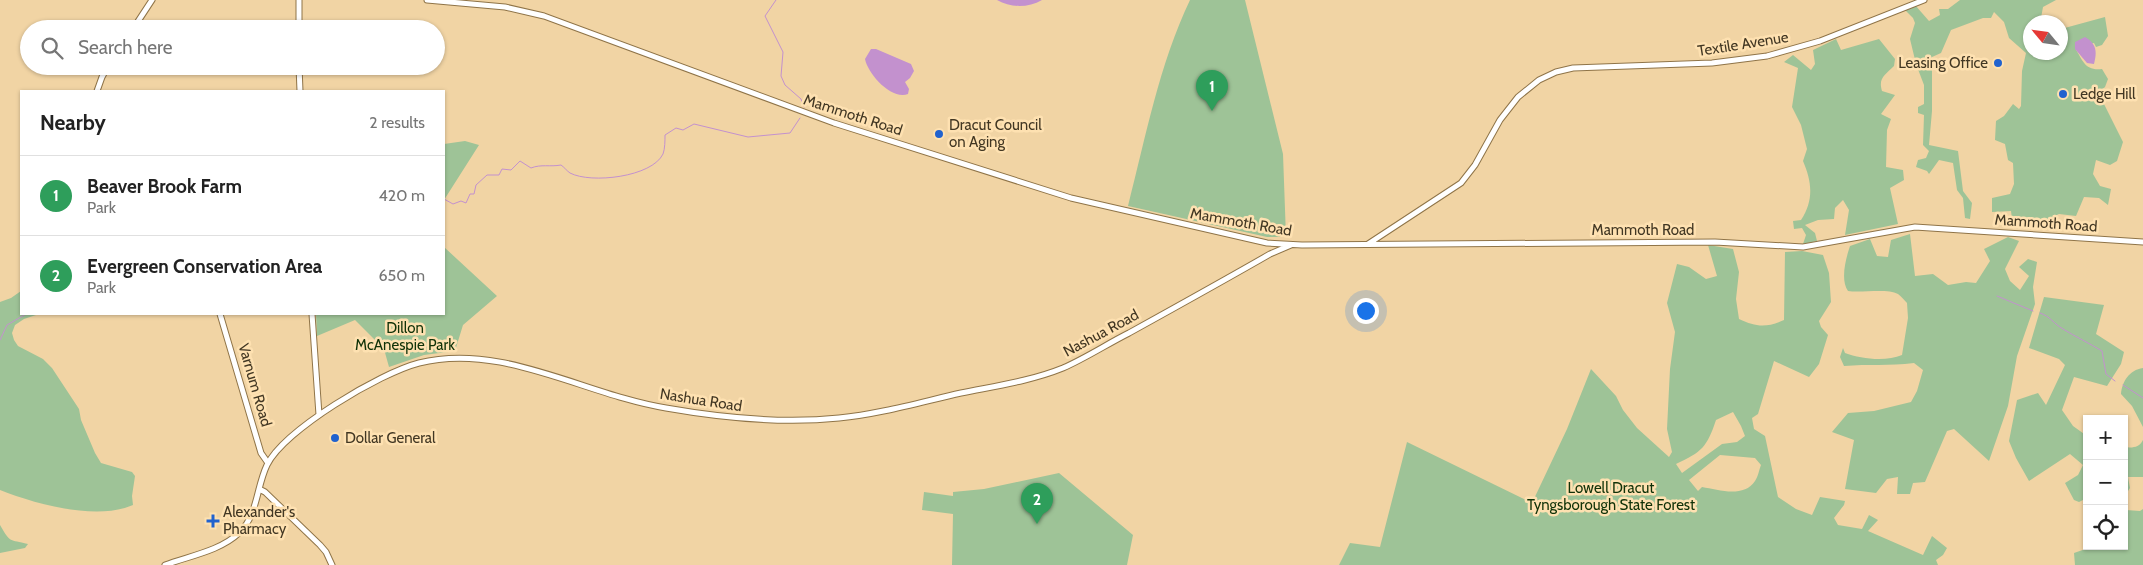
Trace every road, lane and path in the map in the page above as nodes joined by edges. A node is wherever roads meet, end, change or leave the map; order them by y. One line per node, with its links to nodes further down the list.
1 (152, 0): 5 (main road)
2 (299, 0): 6 (main road)
3 (427, 0): 15 (main road, Mammoth Road)
4 (1924, 0): 11 (main road, Textile Avenue)
5 (139, 20)
6 (299, 20)
7 (103, 75): 9 (main road)
8 (299, 75): 10 (main road)
9 (98, 90)
10 (300, 90)
11 (1386, 233): 13 (main road, Textile Avenue); 14 (main road)
12 (2143, 242): 14 (main road, Mammoth Road)
13 (1368, 244): 14 (main road, Mammoth Road); 15 (main road, Mammoth Road)
14 (1394, 244)
15 (1292, 245): 18 (main road, Nashua Road)
16 (220, 315): 19 (main road, Varnum Road)
17 (312, 315): 18 (main road)
18 (319, 416): 19 (main road, Nashua Road)
19 (268, 463): 20 (main road, Nashua Road)
20 (259, 490): 21 (main road, Nashua Road); 22 (main road)
21 (165, 565)
22 (332, 565)

